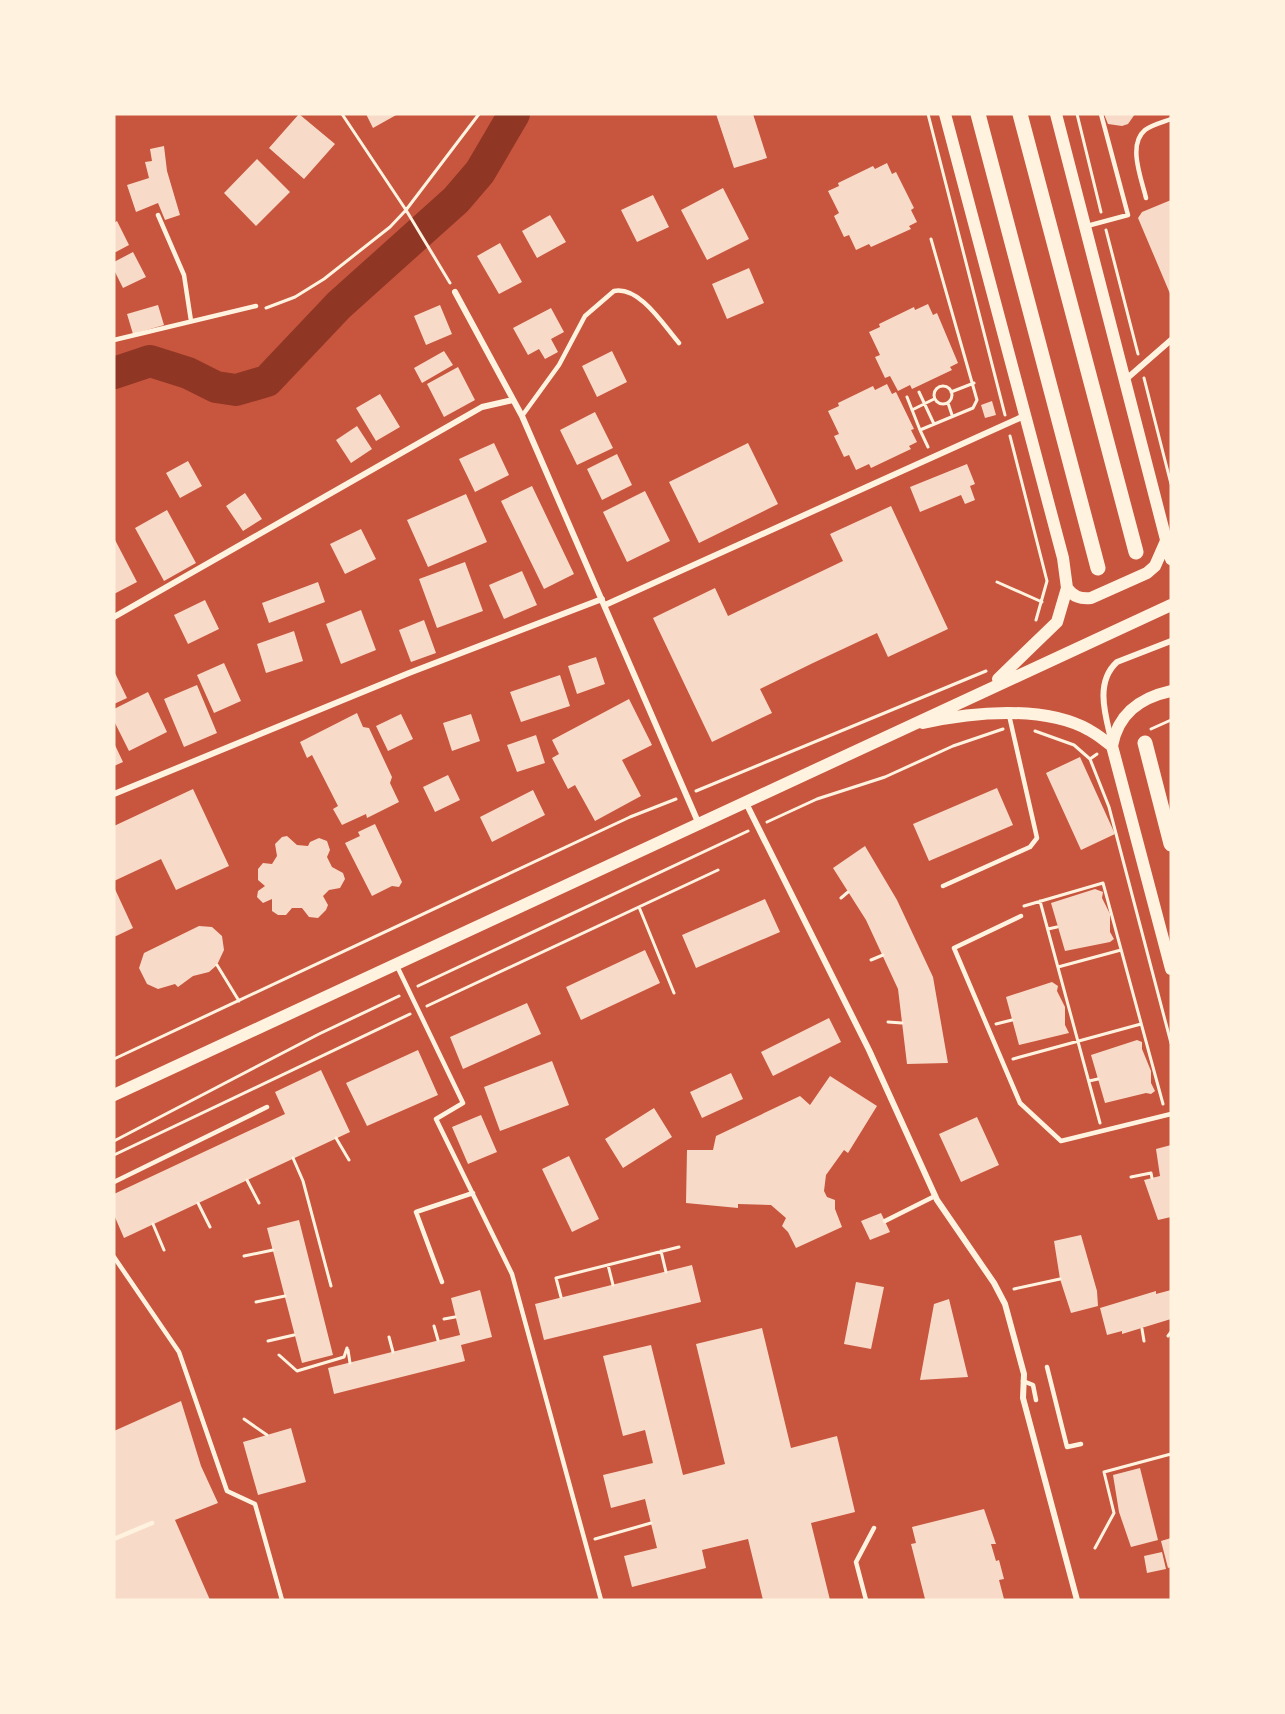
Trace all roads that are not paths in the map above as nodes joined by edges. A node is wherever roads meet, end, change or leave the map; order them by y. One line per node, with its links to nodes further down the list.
1 (945, 114): 19 (main road)
2 (976, 114): 23 (main road)
3 (1022, 114): 21 (main road)
4 (1056, 114): 9 (main road)
5 (1101, 114): 9 (lane)
6 (1171, 118): 7 (lane)
7 (1146, 198)
8 (158, 215): 12 (lane)
9 (1085, 226): 16 (main road)
10 (455, 292): 17 (street)
11 (258, 308): 12 (lane)
12 (191, 321): 13 (lane)
13 (114, 340)
14 (1171, 340): 16 (street)
15 (679, 343): 18 (lane)
16 (1124, 381): 20 (main road)
17 (513, 400): 18 (street); 27 (street)
18 (522, 416): 25 (street)
19 (1024, 416): 24 (main road); 25 (street)
20 (1169, 544): 22 (main road); 24 (main road)
21 (1136, 552)
22 (1171, 559)
23 (1098, 568)
24 (1067, 588): 29 (main road)
25 (604, 602): 35 (street); 37 (street)
26 (1171, 605): 29 (main road)
27 (114, 617)
28 (1171, 641): 34 (street)
29 (988, 688): 32 (main road)
30 (1171, 690): 34 (main road)
31 (1008, 712): 32 (main road); 34 (main road); 39 (lane)
32 (899, 729): 36 (main road)
33 (1145, 743): 38 (main road)
34 (1112, 746): 42 (main road)
35 (114, 794)
36 (745, 800): 37 (main road); 48 (street)
37 (698, 822): 41 (main road)
38 (1171, 844)
39 (943, 886)
40 (1021, 916): 45 (lane)
41 (396, 963): 43 (main road); 47 (lane)
42 (1171, 969)
43 (114, 1095)
44 (267, 1107): 46 (lane)
45 (1168, 1114)
46 (114, 1182)
47 (473, 1193): 51 (lane); 60 (lane)
48 (935, 1196): 49 (lane); 53 (street)
49 (885, 1221)
50 (114, 1257): 59 (lane)
51 (442, 1282)
52 (1047, 1367): 55 (lane)
53 (1023, 1381): 54 (lane); 62 (street)
54 (1036, 1400)
55 (1081, 1444)
56 (152, 1523): 58 (lane)
57 (874, 1528): 61 (lane)
58 (114, 1539)
59 (282, 1600)
60 (601, 1600)
61 (866, 1600)
62 (1077, 1600)

